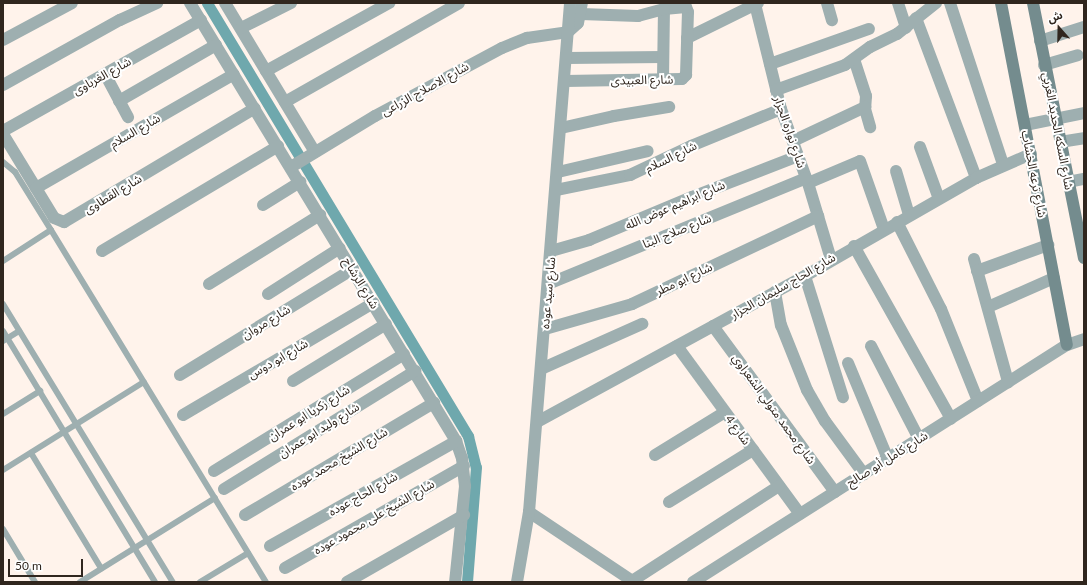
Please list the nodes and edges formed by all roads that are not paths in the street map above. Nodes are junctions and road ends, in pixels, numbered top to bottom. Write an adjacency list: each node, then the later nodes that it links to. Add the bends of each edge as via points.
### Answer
1 (72, 3): 27 (street)
2 (157, 3): 41 (street, via 120,20)
3 (190, 3): 19 (street, شارع الرشاح)
4 (225, 3): 21 (street)
5 (291, 3): 21 (street)
6 (389, 3): 36 (street)
7 (459, 3): 44 (street)
8 (570, 3): 25 (street, شارع سيد عوده)
9 (827, 3): 20 (street)
10 (898, 3): 22 (street)
11 (950, 3): 67 (street)
12 (1001, 3): 52 (street, شارع ترعه الخشاب)
13 (1033, 3): 28 (street, شارع السكه الحديد الغربي)
14 (756, 4): 26 (street); 34 (street, شارع نواره الجزار)
15 (932, 4): 18 (street)
16 (581, 8): 17 (street, شارع العبيدى, via 634,16); 25 (street, via 576,26)
17 (664, 9): 26 (street, شارع العبيدى, via 687,8); 31 (street)
18 (916, 18): 22 (street); 71 (street)
19 (201, 20): 29 (street, شارع الرشاح); 37 (street, شارع الغرباوى)
20 (832, 20)
21 (241, 28): 36 (street)
22 (906, 28): 33 (street, via 870,47)
23 (1084, 28): 28 (street)
24 (869, 29): 34 (street)
25 (568, 32): 32 (street, شارع سيد عوده); 63 (street, شارع الاصلاح الزراعى, via 533,37 502,48)
26 (686, 38): 39 (street, شارع العبيدى, via 685,76)
27 (3, 40)
28 (1040, 41): 35 (street, شارع السكه الحديد الغربي)
29 (216, 45): 38 (street, شارع الرشاح); 43 (street)
30 (1078, 55): 35 (street)
31 (663, 57): 32 (street); 39 (street)
32 (567, 58): 40 (street, شارع سيد عوده)
33 (854, 59): 42 (street); 46 (street, via 866,96)
34 (770, 64): 42 (street, شارع نواره الجزار)
35 (1044, 65): 51 (street, شارع السكه الحديد الغربي)
36 (266, 71): 44 (street)
37 (105, 74): 43 (street); 55 (street, شارع الغرباوى)
38 (234, 74): 47 (street, شارع الرشاح); 76 (street, شارع السلام)
39 (663, 79): 40 (street, شارع العبيدى)
40 (565, 81): 54 (street, شارع سيد عوده)
41 (3, 85)
42 (776, 90): 48 (street, شارع نواره الجزار)
43 (119, 101): 50 (street)
44 (285, 102): 63 (street)
45 (669, 107): 54 (street)
46 (865, 107): 53 (street); 58 (street)
47 (255, 108): 60 (street, شارع الرشاح); 76 (street, شارع القطاوى, via 68,221 60,222 54,218)
48 (781, 109): 58 (street, شارع نواره الجزار); 77 (street, شارع السلام, via 691,146 630,175)
49 (1084, 113): 51 (street)
50 (128, 117)
51 (1056, 119): 52 (street); 59 (street, شارع السكه الحديد الغربي)
52 (1025, 125): 64 (street, شارع ترعه الخشاب)
53 (870, 127)
54 (561, 128): 70 (street, شارع سيد عوده)
55 (3, 131)
56 (3, 134): 76 (street, شارع القطاوى)
57 (1084, 138): 59 (street)
58 (793, 141): 65 (street, شارع نواره الجزار)
59 (1060, 142): 75 (street, شارع السكه الحديد الغربي)
60 (278, 146): 68 (street, شارع الرشاح); 90 (street)
61 (920, 147): 78 (street)
62 (648, 150): 70 (street)
63 (315, 152): 68 (street, شارع الاصلاح الزراعى)
64 (1031, 154): 67 (street, شارع الحاج سليمان الجزار); 87 (street, شارع ترعه الخشاب)
65 (798, 156): 73 (street, شارع نواره الجزار); 91 (street, شارع ابراهيم عوض الله, via 588,240)
66 (3, 162): 86 (lane, via 15,172)
67 (1003, 164): 71 (street, شارع الحاج سليمان الجزار)
68 (291, 167): 74 (street, شارع الرشاح)
69 (896, 171): 81 (street)
70 (558, 172): 77 (street, شارع سيد عوده)
71 (976, 178): 78 (street, شارع الحاج سليمان الجزار)
72 (1084, 179): 75 (street)
73 (807, 180): 82 (street, شارع نواره الجزار); 85 (street, شارع صلاح البنا, via 860,161); 101 (street, شارع صلاح البنا)
74 (300, 182): 79 (street); 80 (street, شارع الرشاح)
75 (1068, 182): 83 (street, شارع السكه الحديد الغربي)
76 (36, 188)
77 (556, 190): 91 (street, شارع سيد عوده)
78 (939, 198): 81 (street, شارع الحاج سليمان الجزار)
79 (263, 205)
80 (320, 215): 89 (street, شارع الرشاح); 100 (street)
81 (909, 215): 84 (street, شارع الحاج سليمان الجزار)
82 (818, 216): 93 (street, شارع نواره الجزار); 110 (street, شارع ابو مطر, via 626,306)
83 (1080, 219): 92 (street, شارع السكه الحديد الغربي)
84 (897, 222): 85 (street, شارع الحاج سليمان الجزار); 128 (street, via 941,309)
85 (884, 229): 88 (street, شارع الحاج سليمان الجزار)
86 (51, 230): 95 (lane); 124 (lane)
87 (1048, 245): 97 (street); 99 (street, شارع ترعه الخشاب)
88 (854, 246): 93 (street, شارع الحاج سليمان الجزار); 133 (street)
89 (340, 248): 96 (street, شارع الرشاح); 103 (street)
90 (102, 251)
91 (551, 251): 101 (street, شارع سيد عوده)
92 (1084, 258)
93 (831, 259): 98 (street, شارع الحاج سليمان الجزار)
94 (974, 259): 97 (street)
95 (3, 260)
96 (353, 269): 104 (street, شارع الرشاح); 122 (street, شارع مروان)
97 (977, 271): 106 (street)
98 (805, 276): 102 (street, شارع الحاج سليمان الجزار); 127 (street)
99 (1054, 278): 106 (street); 115 (street, شارع ترعه الخشاب)
100 (209, 284)
101 (548, 284): 110 (street, شارع سيد عوده)
102 (774, 292): 109 (street, شارع الحاج سليمان الجزار); 146 (street, via 786,338 807,390 825,421)
103 (268, 294)
104 (373, 303): 107 (street, شارع الرشاح); 132 (street, شارع ابو دوس)
105 (3, 304): 112 (lane)
106 (988, 307): 125 (street)
107 (386, 324): 118 (street, شارع الرشاح); 123 (street)
108 (642, 324): 120 (street)
109 (713, 326): 116 (street, شارع الحاج سليمان الجزار); 149 (street, شارع محمد متولي الشعراوي)
110 (544, 328): 120 (street, شارع سيد عوده)
111 (3, 331): 113 (lane)
112 (19, 331): 113 (lane); 135 (lane)
113 (5, 339): 126 (lane)
114 (1084, 340): 115 (street, شارع كامل أبو صالح)
115 (1067, 345): 125 (street, شارع كامل أبو صالح)
116 (676, 346): 130 (street, شارع 4); 134 (street, شارع الحاج سليمان الجزار)
117 (871, 346): 137 (street)
118 (404, 354): 121 (street, شارع الرشاح); 145 (street, شارع زكريا ابو عمران)
119 (848, 363): 142 (street)
120 (541, 369): 134 (street, شارع سيد عوده)
121 (414, 371): 129 (street, شارع الرشاح); 148 (street, شارع وليد ابو عمران)
122 (180, 375)
123 (293, 381)
124 (144, 382): 135 (lane); 150 (lane)
125 (1008, 382): 128 (street, شارع كامل أبو صالح)
126 (40, 391): 131 (lane); 136 (lane)
127 (843, 397)
128 (978, 401): 133 (street, شارع كامل أبو صالح)
129 (434, 403): 138 (street, شارع الرشاح); 154 (street, شارع الشيخ محمد عوده)
130 (725, 412): 139 (street, شارع 4); 141 (street)
131 (3, 414)
132 (183, 415)
133 (951, 419): 137 (street, شارع كامل أبو صالح)
134 (537, 422): 152 (street, شارع سيد عوده)
135 (77, 424): 136 (lane); 157 (lane)
136 (64, 432): 140 (lane); 159 (lane)
137 (918, 439): 142 (street, شارع كامل أبو صالح)
138 (456, 442): 143 (street, شارع الرشاح); 158 (street, شارع الحاج عوده)
139 (753, 450): 147 (street, شارع 4); 151 (street)
140 (31, 453): 144 (lane); 161 (lane)
141 (655, 456)
142 (888, 459): 146 (street, شارع كامل أبو صالح)
143 (464, 466): 155 (street, شارع الرشاح); 162 (street, شارع الشيخ على محمود عوده)
144 (3, 470)
145 (214, 471)
146 (864, 474): 149 (street, شارع كامل أبو صالح)
147 (779, 486): 153 (street, شارع 4); 163 (street)
148 (224, 489)
149 (835, 492): 153 (street, شارع كامل أبو صالح)
150 (215, 498): 157 (lane); 160 (lane)
151 (669, 502)
152 (529, 512): 163 (street); 172 (street, شارع سيد عوده)
153 (800, 514): 173 (street, شارع كامل أبو صالح)
154 (245, 515)
155 (464, 515): 170 (street); 171 (street, شارع الرشاح)
156 (3, 529): 164 (lane)
157 (148, 540): 159 (lane); 167 (lane)
158 (270, 546)
159 (134, 548): 161 (lane); 166 (lane)
160 (248, 552): 168 (lane); 169 (lane)
161 (101, 568): 165 (lane)
162 (285, 568)
163 (633, 581)
164 (36, 582)
165 (80, 582)
166 (155, 582)
167 (174, 582)
168 (200, 582)
169 (266, 582)
170 (347, 582)
171 (455, 582)
172 (517, 582)
173 (693, 582)

